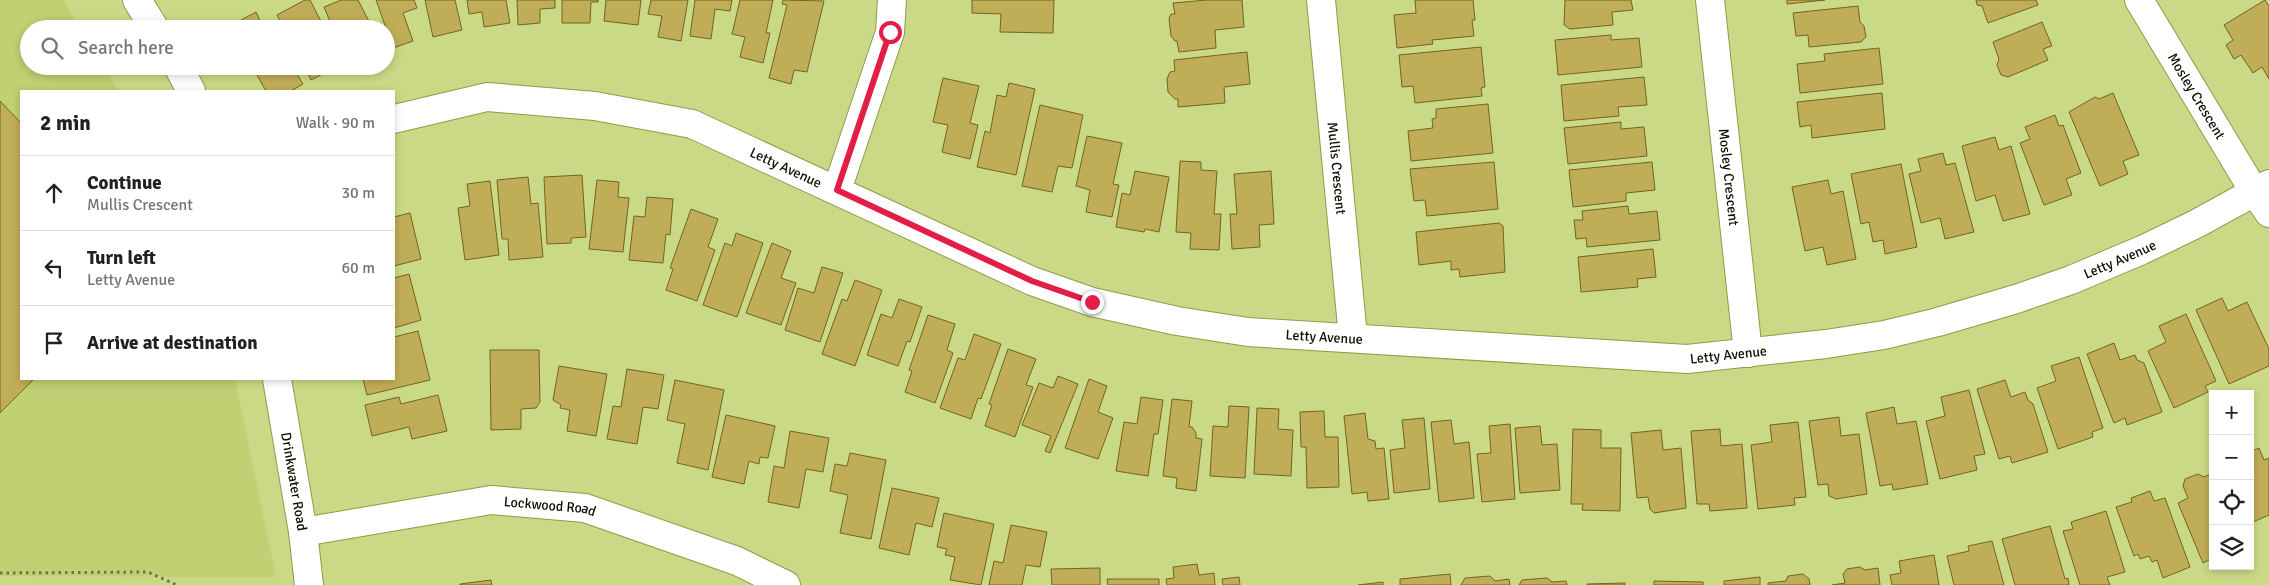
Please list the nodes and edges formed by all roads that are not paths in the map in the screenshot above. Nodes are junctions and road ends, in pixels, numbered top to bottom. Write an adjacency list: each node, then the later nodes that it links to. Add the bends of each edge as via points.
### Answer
1 (137, 0): 6 (street)
2 (892, 0): 10 (street, via 890,32)
3 (1322, 0): 12 (street, Mullis Crescent)
4 (1710, 0): 13 (street, Mosley Crescent)
5 (2139, 0): 11 (street, Mosley Crescent)
6 (149, 20)
7 (183, 75): 8 (street)
8 (190, 90)
9 (395, 119): 10 (street, Letty Avenue, via 487,97 595,106 692,124)
10 (837, 190): 12 (street, Letty Avenue, via 1032,281 1092,302 1177,321 1248,332)
11 (2264, 196): 13 (street, Letty Avenue, via 2071,280 2016,299 1884,334)
12 (1352, 337): 13 (street, Letty Avenue, via 1687,359)
13 (1748, 353)
14 (277, 380): 15 (street, Drinkwater Road)
15 (303, 532): 16 (street, Drinkwater Road); 17 (street, Lockwood Road, via 491,500 586,508 737,561)
16 (309, 585)
17 (786, 585)

